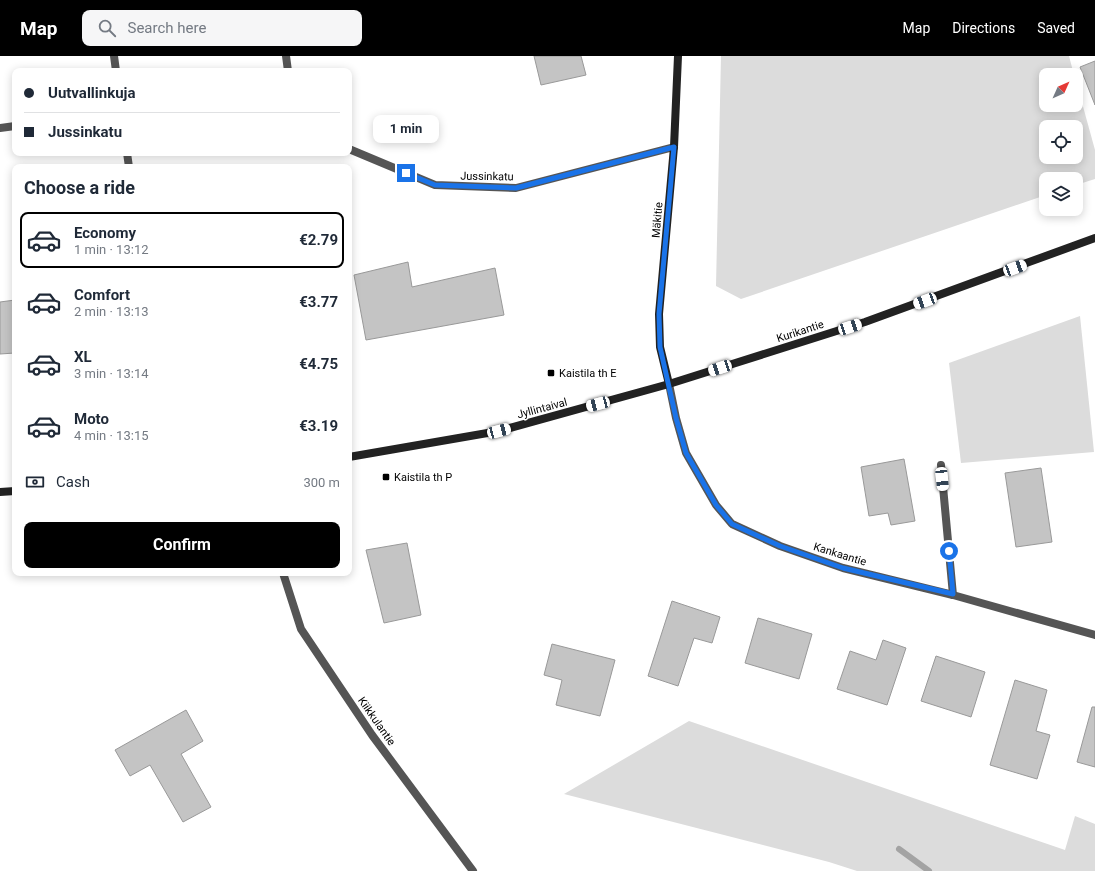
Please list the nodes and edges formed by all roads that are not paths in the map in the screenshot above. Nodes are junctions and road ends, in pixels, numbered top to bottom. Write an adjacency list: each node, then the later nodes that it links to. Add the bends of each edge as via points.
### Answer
1 (114, 56): 4 (street)
2 (286, 56): 5 (street)
3 (678, 56): 8 (street, Mäkitie)
4 (116, 68)
5 (288, 68)
6 (12, 126): 7 (street)
7 (0, 128)
8 (674, 147): 9 (street, Jussinkatu, via 516,188 435,185); 11 (street, Mäkitie, via 659,314 660,347)
9 (352, 150)
10 (1095, 238): 11 (street, Kurikantie, via 865,322)
11 (669, 384): 12 (street, Jyllintaival, via 499,431); 17 (street, Kankaantie, via 686,453 716,505 732,524 780,546 843,568)
12 (352, 456)
13 (941, 465): 17 (street)
14 (12, 491): 15 (street)
15 (0, 492)
16 (284, 576): 19 (street, Kiikkulantie, via 301,629 372,735)
17 (953, 594): 18 (street, Kankaantie)
18 (1095, 636)
19 (473, 871)

